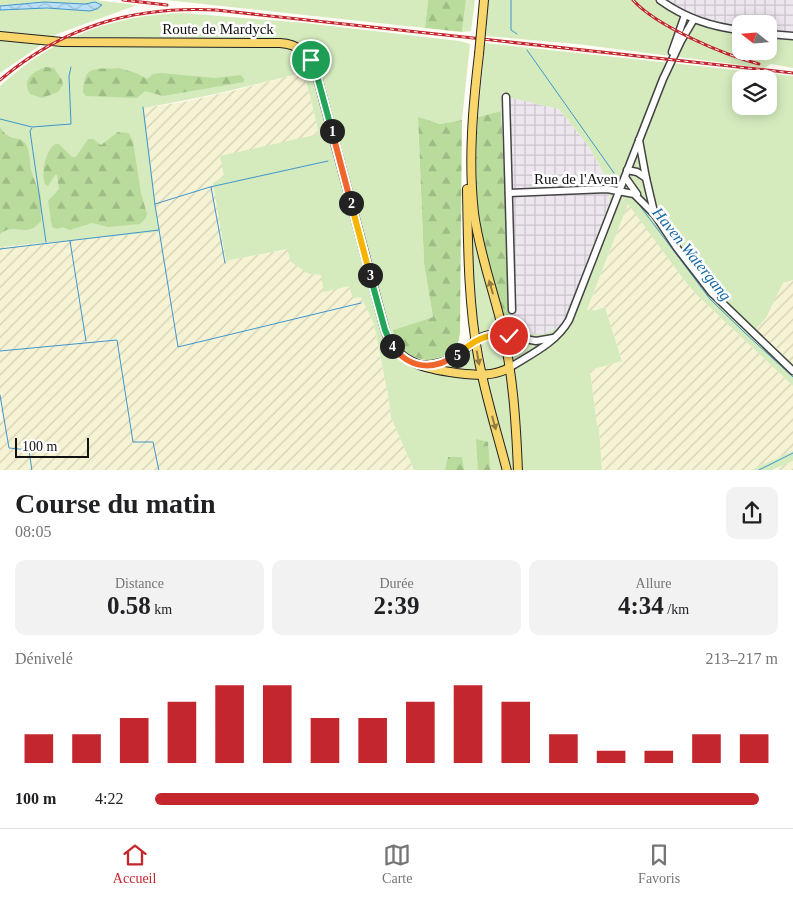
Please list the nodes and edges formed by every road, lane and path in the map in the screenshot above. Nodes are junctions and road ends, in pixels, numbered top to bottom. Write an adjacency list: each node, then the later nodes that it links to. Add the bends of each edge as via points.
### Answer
1 (480, 0): 6 (main road)
2 (484, 0): 6 (main road)
3 (660, 0): 4 (street)
4 (685, 15): 5 (street); 12 (street)
5 (694, 20): 7 (street); 12 (street)
6 (480, 22): 11 (main road, bridge)
7 (732, 29)
8 (778, 35): 10 (street)
9 (0, 36): 27 (main road, Route de Mardyck, via 56,42 280,43 303,51 316,72 386,334 399,354)
10 (793, 36)
11 (477, 53): 22 (main road, via 467,164 468,267); 23 (main road, one-way to 11, via 482,254 473,202 472,131)
12 (663, 79): 14 (street)
13 (506, 97): 17 (street)
14 (639, 140): 15 (street); 16 (street)
15 (626, 174): 16 (street, Rue de l'Aven, via 639,172); 18 (street); 19 (street, Rue de l'Aven)
16 (646, 178): 20 (street, Rue de l'Aven)
17 (509, 192): 18 (street, Rue de l'Aven); 21 (street)
18 (619, 192): 19 (street, Rue de l'Aven, via 632,193); 24 (street, via 569,320)
19 (640, 199): 20 (street, Rue de l'Aven)
20 (655, 215): 29 (street, Rue de l'Aven, via 711,292)
21 (512, 310)
22 (473, 318): 25 (main road); 26 (main road)
23 (503, 335): 24 (street, via 536,341); 25 (main road); 28 (main road)
24 (554, 338): 28 (street)
25 (476, 340): 26 (main road); 30 (main road, one-way to 30)
26 (463, 349): 27 (main road, via 443,362)
27 (416, 364): 30 (main road, Route de Mardyck, via 433,370)
28 (510, 368): 30 (main road, Route de Mardyck); 32 (main road)
29 (793, 371)
30 (482, 376): 31 (main road, one-way to 31)
31 (507, 470)
32 (518, 470)

